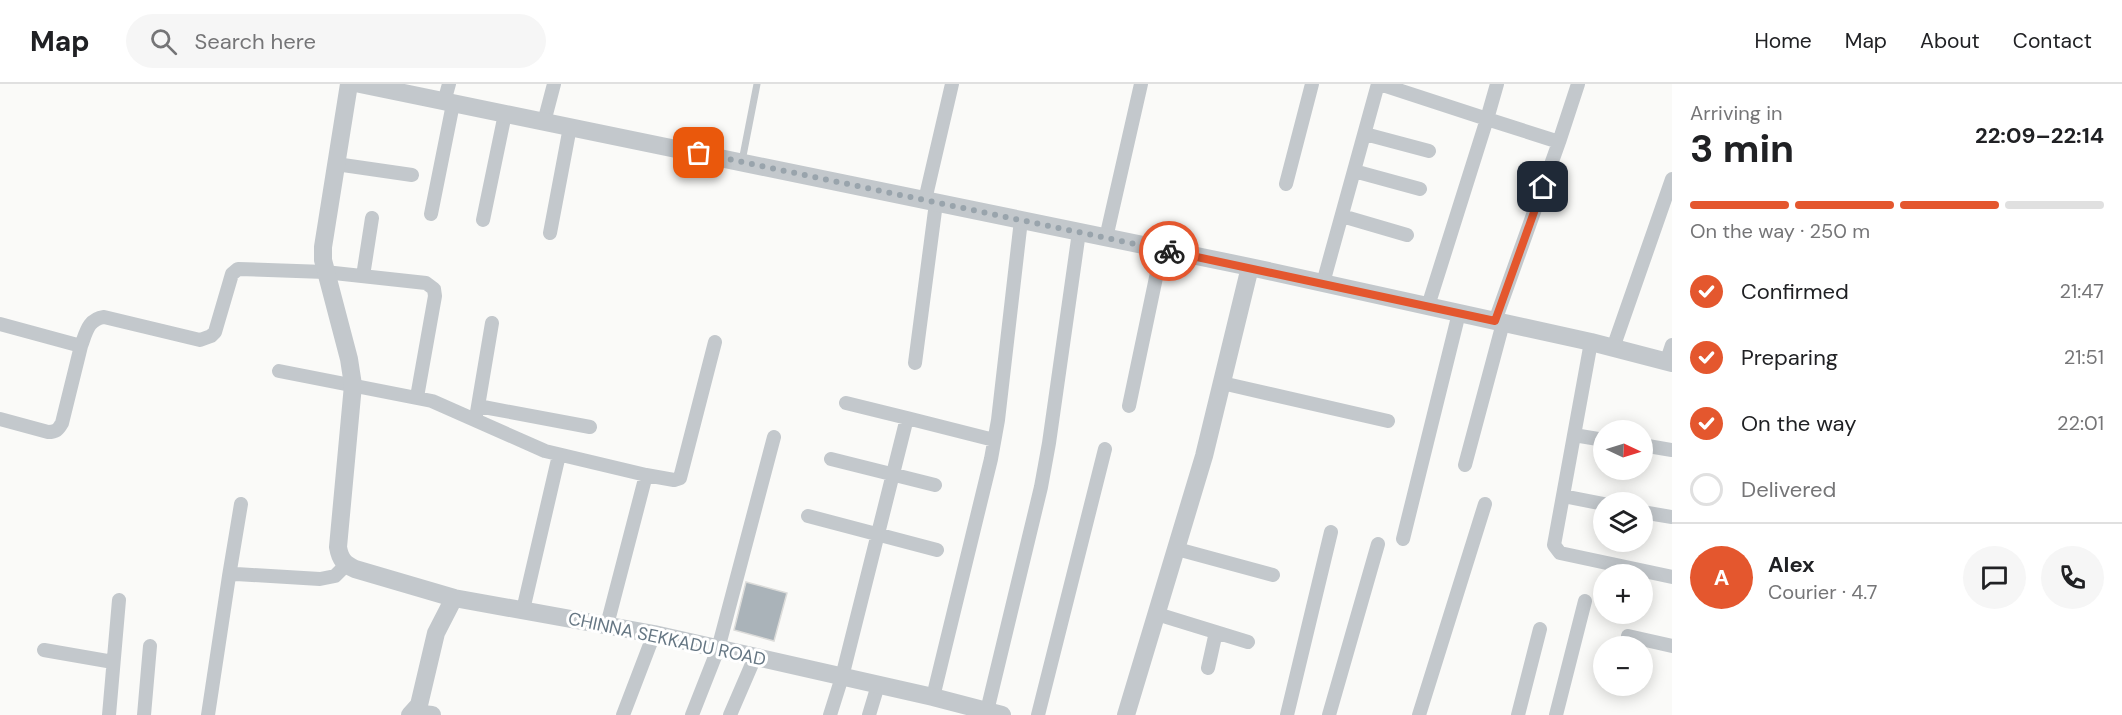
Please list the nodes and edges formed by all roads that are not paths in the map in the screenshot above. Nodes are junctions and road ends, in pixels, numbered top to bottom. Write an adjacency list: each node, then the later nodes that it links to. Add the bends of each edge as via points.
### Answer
1 (349, 84): 20 (street)
2 (360, 84): 11 (street)
3 (554, 84): 14 (street)
4 (758, 84): 19 (lane)
5 (952, 84): 26 (street)
6 (1141, 84): 35 (street)
7 (1312, 84): 24 (street)
8 (1379, 84): 13 (street); 16 (street)
9 (1497, 84): 13 (street)
10 (1578, 84): 17 (street)
11 (449, 96): 12 (street); 27 (street)
12 (505, 114): 14 (street); 30 (street)
13 (1487, 119): 17 (street); 41 (street)
14 (544, 122): 15 (street)
15 (570, 127): 19 (street); 33 (street)
16 (1365, 134): 18 (street); 21 (street)
17 (1559, 142): 43 (street)
18 (1429, 151)
19 (741, 162): 26 (street)
20 (336, 164): 22 (street); 38 (street, via 323,247)
21 (1354, 171): 25 (street); 28 (street)
22 (412, 175)
23 (1672, 179): 49 (street)
24 (1287, 184)
25 (1420, 189)
26 (931, 202): 31 (street); 51 (street)
27 (431, 214)
28 (1342, 216): 34 (street); 40 (street)
29 (372, 218): 39 (street)
30 (483, 220)
31 (1021, 220): 32 (street); 66 (street)
32 (1079, 232): 35 (street); 115 (street, via 1049,444)
33 (550, 233)
34 (1407, 235)
35 (1106, 238): 36 (street)
36 (1162, 249): 37 (street); 57 (street)
37 (1250, 267): 40 (street); 53 (street)
38 (325, 272): 39 (street); 48 (street, via 234,270 215,332 206,339 104,317 92,321); 54 (street)
39 (363, 276): 55 (street, via 426,283 434,289)
40 (1323, 283): 41 (street)
41 (1428, 306): 42 (street)
42 (1459, 314): 43 (street); 85 (street)
43 (1499, 322): 47 (street); 72 (street)
44 (492, 323): 58 (street)
45 (0, 324): 48 (street)
46 (715, 342): 74 (street, via 680,478)
47 (1591, 342): 49 (street); 63 (street)
48 (81, 346): 60 (street, via 58,429 48,432)
49 (1613, 348): 50 (street)
50 (1670, 357)
51 (915, 363)
52 (279, 371): 54 (street)
53 (1222, 383): 61 (street); 87 (street)
54 (353, 385): 55 (street); 89 (street, via 338,547 339,557)
55 (417, 397): 58 (street)
56 (846, 403): 59 (street)
57 (1129, 406)
58 (477, 413): 62 (street); 70 (street, via 530,445)
59 (907, 418): 66 (street); 73 (street)
60 (0, 419)
61 (1388, 421)
62 (590, 427)
63 (1574, 435): 65 (street); 76 (street)
64 (774, 437): 106 (street)
65 (1593, 438)
66 (994, 440): 113 (street)
67 (1653, 447): 69 (street)
68 (1105, 449): 125 (street)
69 (1672, 450)
70 (559, 455): 74 (street); 96 (street)
71 (831, 459): 73 (street)
72 (1465, 465)
73 (893, 474): 75 (street); 84 (street)
74 (646, 475): 98 (street)
75 (935, 485)
76 (1563, 496): 77 (street); 92 (street, via 1554,545 1560,553)
77 (1593, 502)
78 (241, 504): 91 (street)
79 (1485, 504): 129 (street)
80 (1653, 514): 82 (street)
81 (808, 516): 84 (street)
82 (1672, 517)
83 (1331, 532): 127 (street)
84 (878, 536): 88 (street); 111 (street)
85 (1403, 539)
86 (1378, 544): 128 (street)
87 (1177, 549): 90 (street); 97 (street)
88 (937, 550)
89 (346, 565): 91 (street, via 327,579 236,573); 93 (street, CHINNA SEKKADU ROAD)
90 (1272, 575)
91 (229, 576): 119 (street)
92 (1672, 577)
93 (454, 598): 96 (street, CHINNA SEKKADU ROAD); 116 (street, via 436,633)
94 (119, 600): 109 (street)
95 (1585, 601): 131 (street)
96 (523, 610): 98 (street, CHINNA SEKKADU ROAD)
97 (1157, 614): 100 (street); 126 (street)
98 (607, 625): 101 (street, CHINNA SEKKADU ROAD)
99 (1540, 628): 130 (street)
100 (1216, 632): 102 (street); 110 (street)
101 (654, 634): 106 (street, CHINNA SEKKADU ROAD); 120 (street)
102 (1248, 642)
103 (1653, 642): 105 (street)
104 (150, 646): 118 (street)
105 (1672, 646)
106 (718, 649): 108 (street, CHINNA SEKKADU ROAD); 121 (street)
107 (44, 650): 109 (street)
108 (754, 657): 111 (street, CHINNA SEKKADU ROAD); 122 (street)
109 (113, 662): 117 (street)
110 (1208, 668)
111 (842, 677): 112 (street, CHINNA SEKKADU ROAD); 123 (street)
112 (878, 685): 113 (street, CHINNA SEKKADU ROAD); 124 (street)
113 (933, 697): 114 (street, CHINNA SEKKADU ROAD)
114 (957, 709): 115 (street, CHINNA SEKKADU ROAD)
115 (995, 713)
116 (418, 714)
117 (109, 715)
118 (144, 715)
119 (208, 715)
120 (622, 715)
121 (692, 715)
122 (730, 715)
123 (830, 715)
124 (869, 715)
125 (1038, 715)
126 (1126, 715)
127 (1287, 715)
128 (1329, 715)
129 (1419, 715)
130 (1518, 715)
131 (1556, 715)

